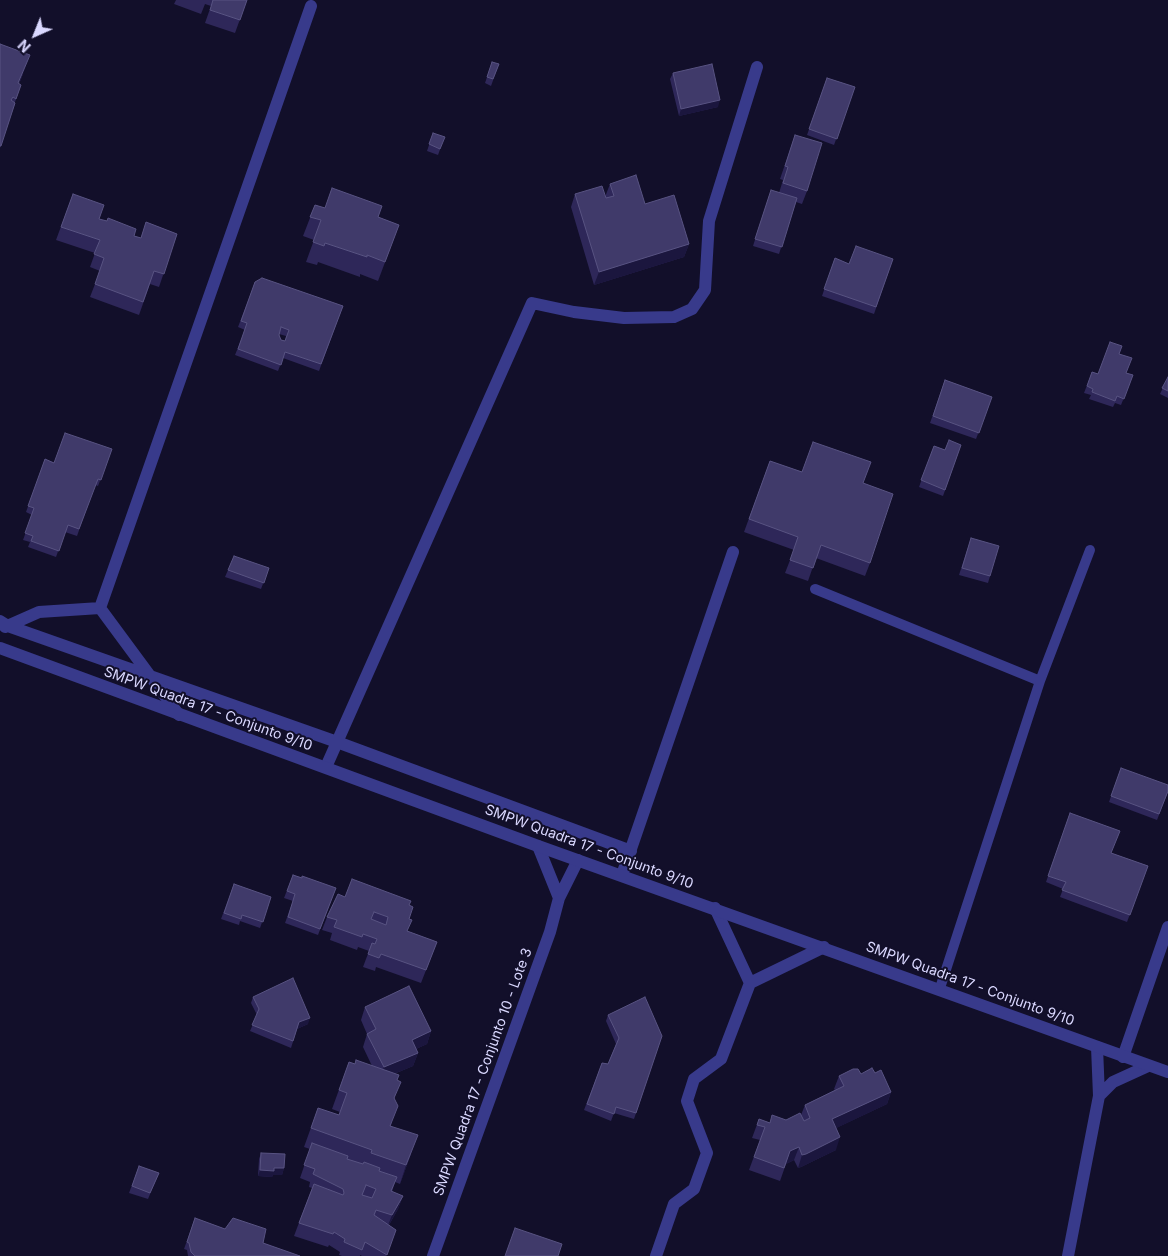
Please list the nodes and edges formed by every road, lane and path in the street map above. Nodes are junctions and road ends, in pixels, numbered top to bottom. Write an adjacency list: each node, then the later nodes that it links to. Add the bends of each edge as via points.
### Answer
1 (311, 6): 6 (street)
2 (758, 67): 12 (street, via 710,221 705,290 692,309 674,318 624,318 532,304)
3 (1090, 550): 10 (lane)
4 (733, 552): 15 (street)
5 (815, 589): 10 (lane)
6 (100, 608): 7 (street, via 39,612); 9 (street)
7 (2, 625): 9 (street)
8 (0, 648): 11 (street, SMPW Quadra 17 - Conjunto 9/10)
9 (150, 676): 11 (street); 12 (street)
10 (1040, 681): 23 (lane)
11 (179, 716): 13 (street, SMPW Quadra 17 - Conjunto 9/10)
12 (337, 742): 13 (street); 15 (street)
13 (326, 768): 14 (street, SMPW Quadra 17 - Conjunto 9/10)
14 (538, 846): 16 (street, SMPW Quadra 17 - Conjunto 9/10); 18 (street)
15 (631, 851): 17 (street)
16 (578, 860): 17 (street, SMPW Quadra 17 - Conjunto 9/10); 18 (street, SMPW Quadra 17 - Conjunto 10 - Lote 3)
17 (622, 875): 19 (street, SMPW Quadra 17 - Conjunto 9/10)
18 (558, 898): 29 (street, SMPW Quadra 17 - Conjunto 10 - Lote 3, via 550,932)
19 (715, 908): 21 (street, SMPW Quadra 17 - Conjunto 9/10); 22 (street)
20 (1168, 927): 25 (street)
21 (824, 947): 22 (street); 23 (street, SMPW Quadra 17 - Conjunto 9/10)
22 (750, 983): 30 (street, via 721,1059 694,1079 687,1101 707,1153 694,1189 674,1204)
23 (940, 988): 24 (street, SMPW Quadra 17 - Conjunto 9/10)
24 (1097, 1047): 25 (street, SMPW Quadra 17 - Conjunto 9/10); 28 (street)
25 (1123, 1056): 26 (street, SMPW Quadra 17 - Conjunto 9/10)
26 (1148, 1066): 27 (street, SMPW Quadra 17 - Conjunto 9/10); 28 (street, via 1113,1082)
27 (1168, 1072)
28 (1099, 1096): 31 (street)
29 (433, 1256)
30 (656, 1256)
31 (1068, 1256)

